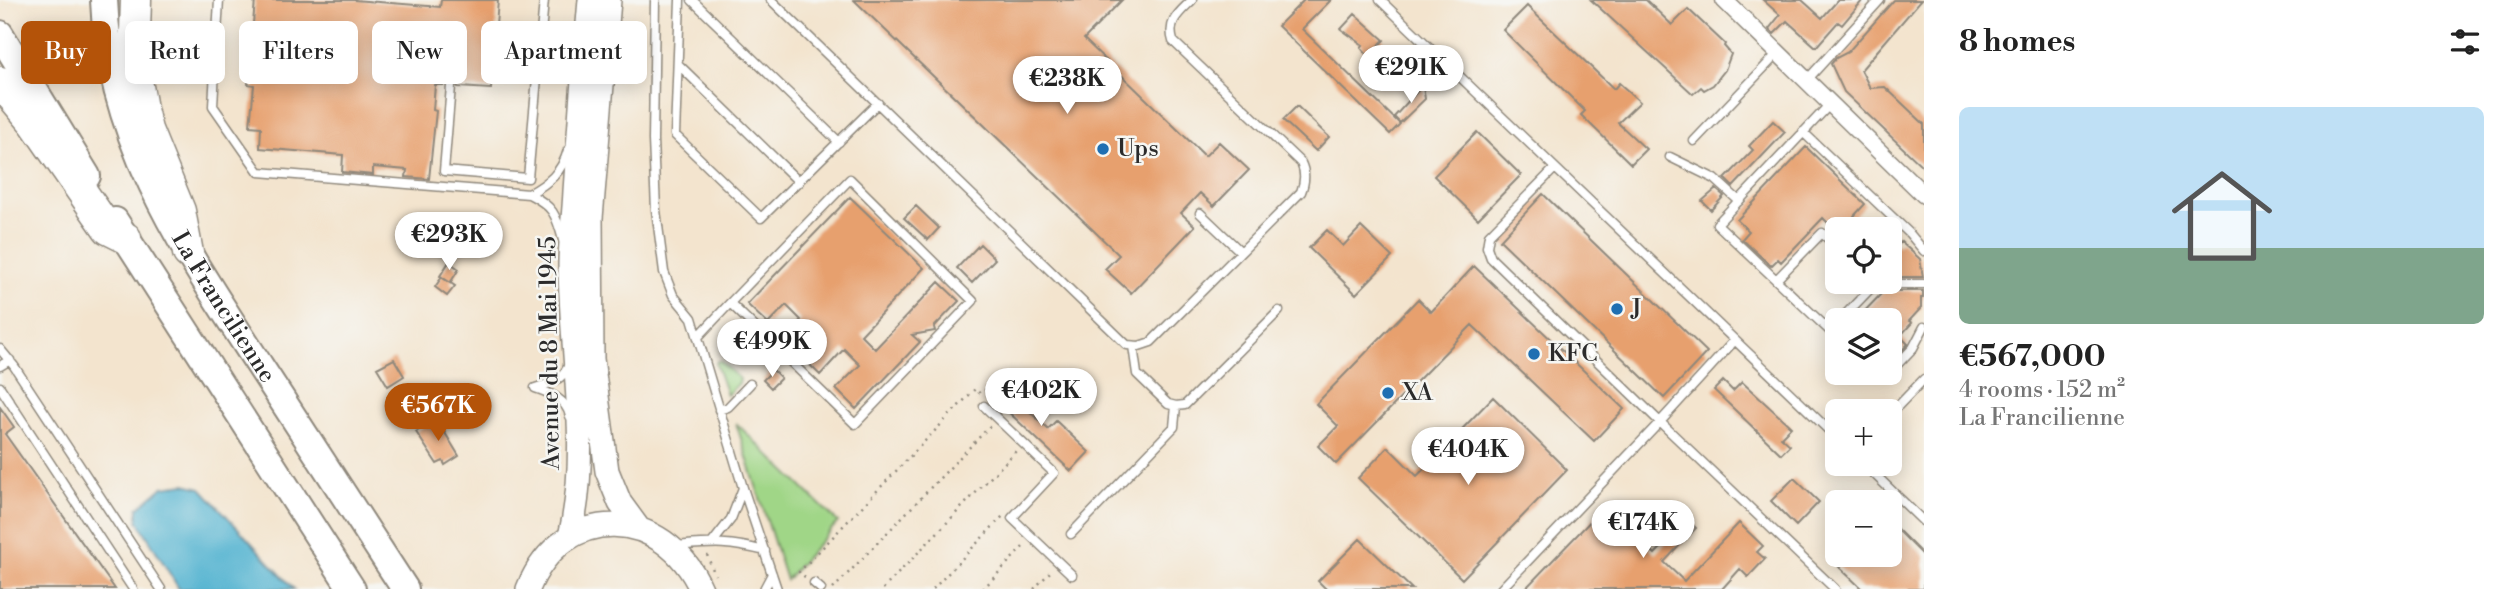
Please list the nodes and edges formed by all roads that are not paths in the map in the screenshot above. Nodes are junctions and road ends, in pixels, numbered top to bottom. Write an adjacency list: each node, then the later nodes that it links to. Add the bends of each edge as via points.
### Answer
1 (104, 0): 38 (highway, La Francilienne, via 111,61 130,135)
2 (136, 0): 38 (highway, via 134,64 142,109 180,211)
3 (219, 0): 30 (lane, via 214,106 259,172)
4 (544, 0): 20 (lane, via 528,178 444,171)
5 (590, 0): 21 (main road, Avenue du 8 Mai 1945)
6 (609, 0): 70 (main road, Avenue du 8 Mai 1945, via 591,218 592,359 607,471 620,503)
7 (654, 0): 49 (lane, via 653,140 664,272)
8 (680, 0): 17 (lane)
9 (692, 0): 26 (lane)
10 (771, 0): 22 (lane)
11 (1192, 0): 37 (lane, via 1174,18 1173,41 1304,170 1301,192)
12 (1380, 0): 28 (lane)
13 (1724, 0): 16 (street)
14 (1880, 0): 18 (lane)
15 (0, 34): 35 (highway, La Francilienne)
16 (1779, 52): 18 (street); 25 (lane)
17 (678, 64): 29 (lane); 29 (lane, via 676,135 761,218)
18 (1807, 80): 23 (street)
19 (0, 82): 35 (highway, via 108,229)
20 (451, 86)
21 (581, 103): 30 (lane, via 566,159 552,181); 39 (main road, Avenue du 8 Mai 1945)
22 (878, 103): 26 (lane); 51 (lane)
23 (1831, 103): 24 (lane); 31 (street)
24 (1803, 132): 32 (lane); 36 (lane)
25 (1694, 141)
26 (839, 142): 29 (lane)
27 (1670, 157): 32 (lane, via 1715,179)
28 (1555, 168): 50 (lane); 64 (lane, via 1489,235 1491,258)
29 (799, 181)
30 (529, 194): 39 (lane, via 546,202 558,219)
31 (1924, 195)
32 (1739, 201): 40 (lane, via 1717,224)
33 (1200, 213): 37 (lane)
34 (1825, 236): 40 (lane, via 1822,233)
35 (126, 238): 81 (highway, La Francilienne)
36 (1924, 251)
37 (1241, 252): 51 (lane, via 1151,342)
38 (188, 253): 82 (highway, La Francilienne)
39 (570, 262): 52 (main road, Avenue du 8 Mai 1945)
40 (1776, 280): 47 (lane)
41 (1902, 284): 42 (lane)
42 (1924, 284)
43 (1864, 294): 45 (lane)
44 (730, 303): 44 (lane, via 855,424 973,302 850,178); 49 (lane)
45 (1852, 308)
46 (1279, 311): 62 (lane, via 1185,405)
47 (1825, 326)
48 (1924, 327): 54 (lane)
49 (698, 337): 63 (lane)
50 (1735, 340): 64 (lane); 65 (lane)
51 (1133, 346): 62 (lane, via 1138,374 1168,404)
52 (573, 348): 66 (main road, Avenue du 8 Mai 1945); 66 (lane, via 567,370 554,383 535,388 555,395 569,411)
53 (0, 349): 55 (lane)
54 (1902, 359)
55 (10, 360): 56 (lane); 80 (lane)
56 (0, 366)
57 (1924, 379): 60 (lane)
58 (750, 384): 63 (lane)
59 (0, 387): 79 (lane)
60 (1902, 402)
61 (984, 406): 77 (lane, via 1054,473 1012,518)
62 (1177, 406): 71 (lane, via 1174,427)
63 (719, 410): 68 (lane)
64 (1660, 422): 86 (lane); 87 (lane)
65 (1825, 427)
66 (580, 461): 72 (main road, Avenue du 8 Mai 1945)
67 (1876, 476): 69 (lane)
68 (743, 488): 73 (lane, via 731,519); 75 (lane)
69 (1924, 522)
70 (639, 529): 72 (main road, Avenue du 8 Mai 1945, via 616,525); 74 (main road, Avenue du 8 Mai 1945)
71 (1071, 534)
72 (570, 537): 83 (main road, Avenue du 8 Mai 1945, via 550,551)
73 (713, 542): 74 (lane); 75 (lane)
74 (672, 547): 78 (main road, Avenue du 8 Mai 1945)
75 (765, 551): 76 (lane)
76 (772, 574): 84 (lane); 85 (lane)
77 (1072, 575)
78 (709, 584)
79 (133, 589)
80 (161, 589)
81 (352, 589)
82 (405, 589)
83 (528, 589)
84 (764, 589)
85 (777, 589)
86 (1501, 589)
87 (1835, 589)

